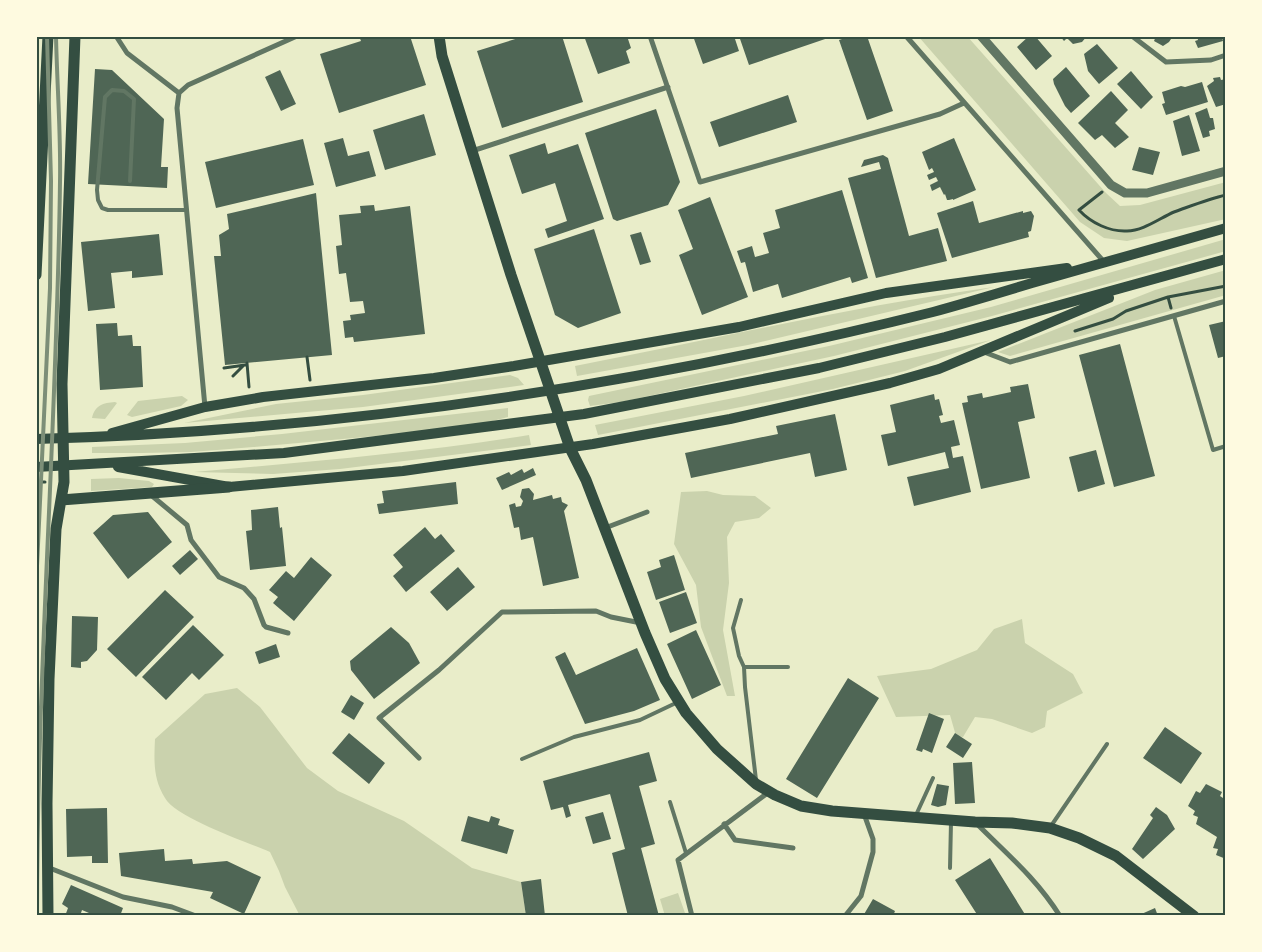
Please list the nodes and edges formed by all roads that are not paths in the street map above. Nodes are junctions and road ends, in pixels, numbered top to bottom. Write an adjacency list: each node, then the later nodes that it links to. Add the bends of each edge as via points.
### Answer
1 (48, 36): 21 (main road)
2 (75, 36): 28 (main road, via 62,384)
3 (116, 36): 12 (street, via 127,53)
4 (297, 36): 12 (street, via 188,85)
5 (439, 36): 14 (main road, via 442,56)
6 (650, 36): 11 (street)
7 (906, 36): 13 (street)
8 (981, 36): 15 (street, via 1111,185 1125,193 1147,193)
9 (1132, 36): 10 (street, via 1166,62 1211,60)
10 (1226, 55)
11 (668, 87): 13 (street, via 700,182 940,114); 14 (street)
12 (179, 93): 17 (street, via 177,108)
13 (964, 103): 20 (street)
14 (472, 151): 26 (main road)
15 (1226, 171)
16 (130, 181): 17 (lane, via 134,99 124,91 112,90 105,97 98,190 102,208)
17 (186, 210): 27 (street)
18 (1226, 228): 20 (main road)
19 (1226, 259): 22 (main road)
20 (1105, 262): 26 (main road, via 886,293 739,327); 29 (main road, via 935,311 813,340 576,386 369,416)
21 (36, 275)
22 (1150, 282): 25 (main road); 33 (main road, via 818,368 584,414 284,453)
23 (1226, 301): 24 (street)
24 (1174, 316): 25 (street, via 1010,362); 31 (lane, via 1213,450)
25 (982, 351): 32 (main road, via 938,369 890,383 730,419)
26 (540, 362): 27 (main road); 32 (main road)
27 (205, 407): 29 (main road)
28 (64, 438): 29 (main road); 30 (main road); 34 (main road)
29 (97, 438)
30 (36, 440)
31 (1226, 446)
32 (570, 448): 36 (main road, via 403,471); 40 (main road)
33 (102, 464): 34 (main road); 36 (main road)
34 (64, 466): 35 (main road); 38 (main road)
35 (41, 467)
36 (229, 487): 37 (main road)
37 (151, 494): 38 (main road); 43 (street, via 187,526 190,540 220,577 244,588 254,599 266,628)
38 (61, 500): 62 (main road, via 56,529 49,678)
39 (647, 512): 40 (street)
40 (605, 528): 42 (main road)
41 (741, 600): 45 (lane, via 733,628)
42 (641, 623): 46 (main road); 48 (street, via 596,611 502,612 380,718)
43 (288, 633)
44 (788, 666): 45 (lane)
45 (744, 667): 51 (lane)
46 (678, 702): 49 (lane, via 640,720 574,737); 51 (main road, via 717,749)
47 (1107, 744): 59 (lane)
48 (419, 758)
49 (522, 759)
50 (933, 778): 55 (lane)
51 (756, 784): 52 (main road)
52 (769, 792): 54 (main road, via 801,806); 58 (street)
53 (670, 802): 61 (lane)
54 (863, 814): 55 (main road); 67 (street, via 873,839 873,852 861,896)
55 (915, 817): 56 (main road)
56 (951, 820): 57 (main road); 63 (lane)
57 (975, 822): 59 (main road); 68 (street, via 1025,869)
58 (724, 824): 60 (street, via 735,840); 61 (street)
59 (1050, 828): 69 (main road, via 1116,856)
60 (793, 848)
61 (686, 853): 66 (street, via 678,860)
62 (47, 867): 64 (main road); 65 (street, via 123,896)
63 (950, 868)
64 (48, 916)
65 (196, 916)
66 (692, 916)
67 (845, 916)
68 (1060, 916)
69 (1194, 916)

